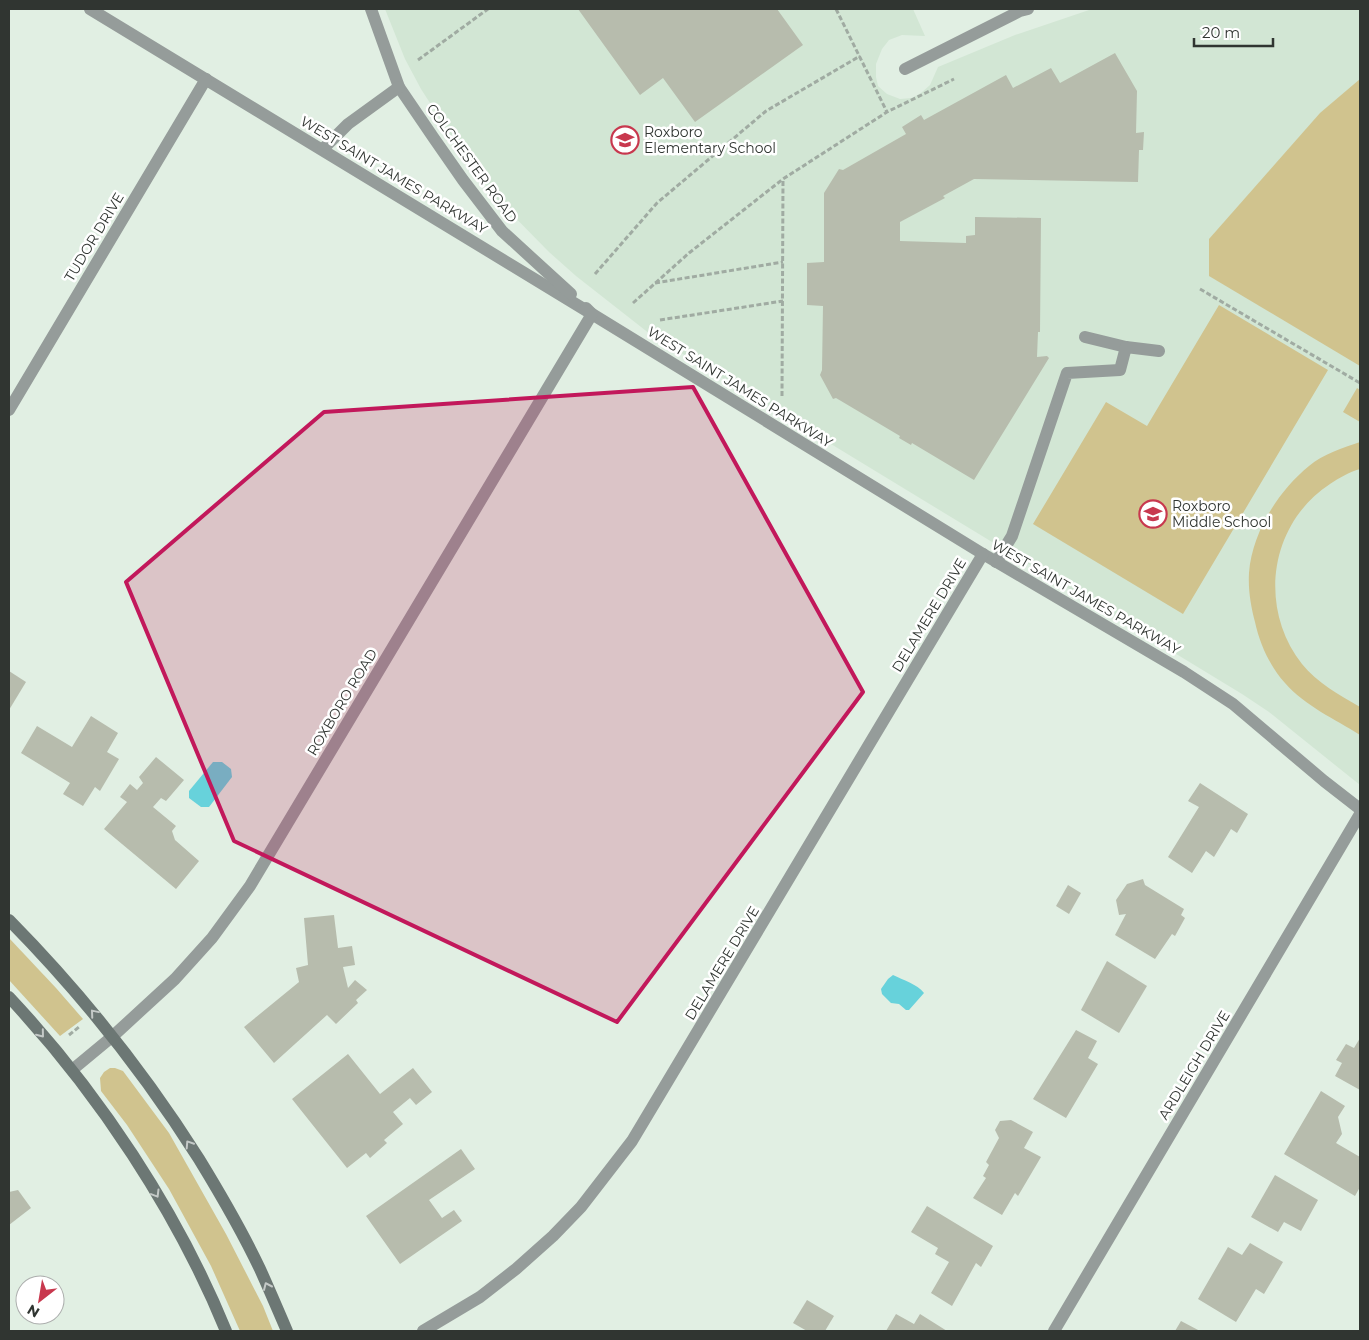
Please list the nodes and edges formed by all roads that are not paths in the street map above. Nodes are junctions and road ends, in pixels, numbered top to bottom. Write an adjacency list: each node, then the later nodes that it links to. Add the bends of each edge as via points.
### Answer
1 (90, 9): 5 (street, WEST SAINT JAMES PARKWAY)
2 (371, 9): 6 (street, COLCHESTER ROAD)
3 (1028, 9): 4 (street)
4 (905, 69)
5 (206, 79): 7 (street, WEST SAINT JAMES PARKWAY); 12 (street, TUDOR DRIVE)
6 (399, 87): 7 (street, via 348,124); 8 (street, COLCHESTER ROAD, via 502,231)
7 (323, 149): 8 (street, WEST SAINT JAMES PARKWAY)
8 (592, 314): 13 (street, WEST SAINT JAMES PARKWAY); 19 (street, ROXBORO ROAD, via 250,886 212,938 175,979)
9 (1085, 337): 10 (street)
10 (1126, 347): 11 (street); 14 (street, via 1120,370 1067,373 1012,536)
11 (1159, 351)
12 (9, 410)
13 (983, 554): 14 (street, WEST SAINT JAMES PARKWAY); 23 (street, DELAMERE DRIVE, via 632,1141 581,1207 553,1236 480,1297)
14 (996, 562): 15 (street, WEST SAINT JAMES PARKWAY, via 1233,704)
15 (1360, 809)
16 (1360, 814): 24 (street, ARDLEIGH DRIVE)
17 (9, 920): 19 (main road, one-way to 17, via 73,987)
18 (9, 997): 20 (main road, one-way to 20)
19 (112, 1036): 20 (street, ROXBORO ROAD); 22 (main road, one-way to 19, via 259,1268 213,1182 142,1074)
20 (72, 1070): 21 (main road, one-way to 21, via 157,1195 206,1284)
21 (226, 1331)
22 (287, 1331)
23 (423, 1331)
24 (1054, 1331)

